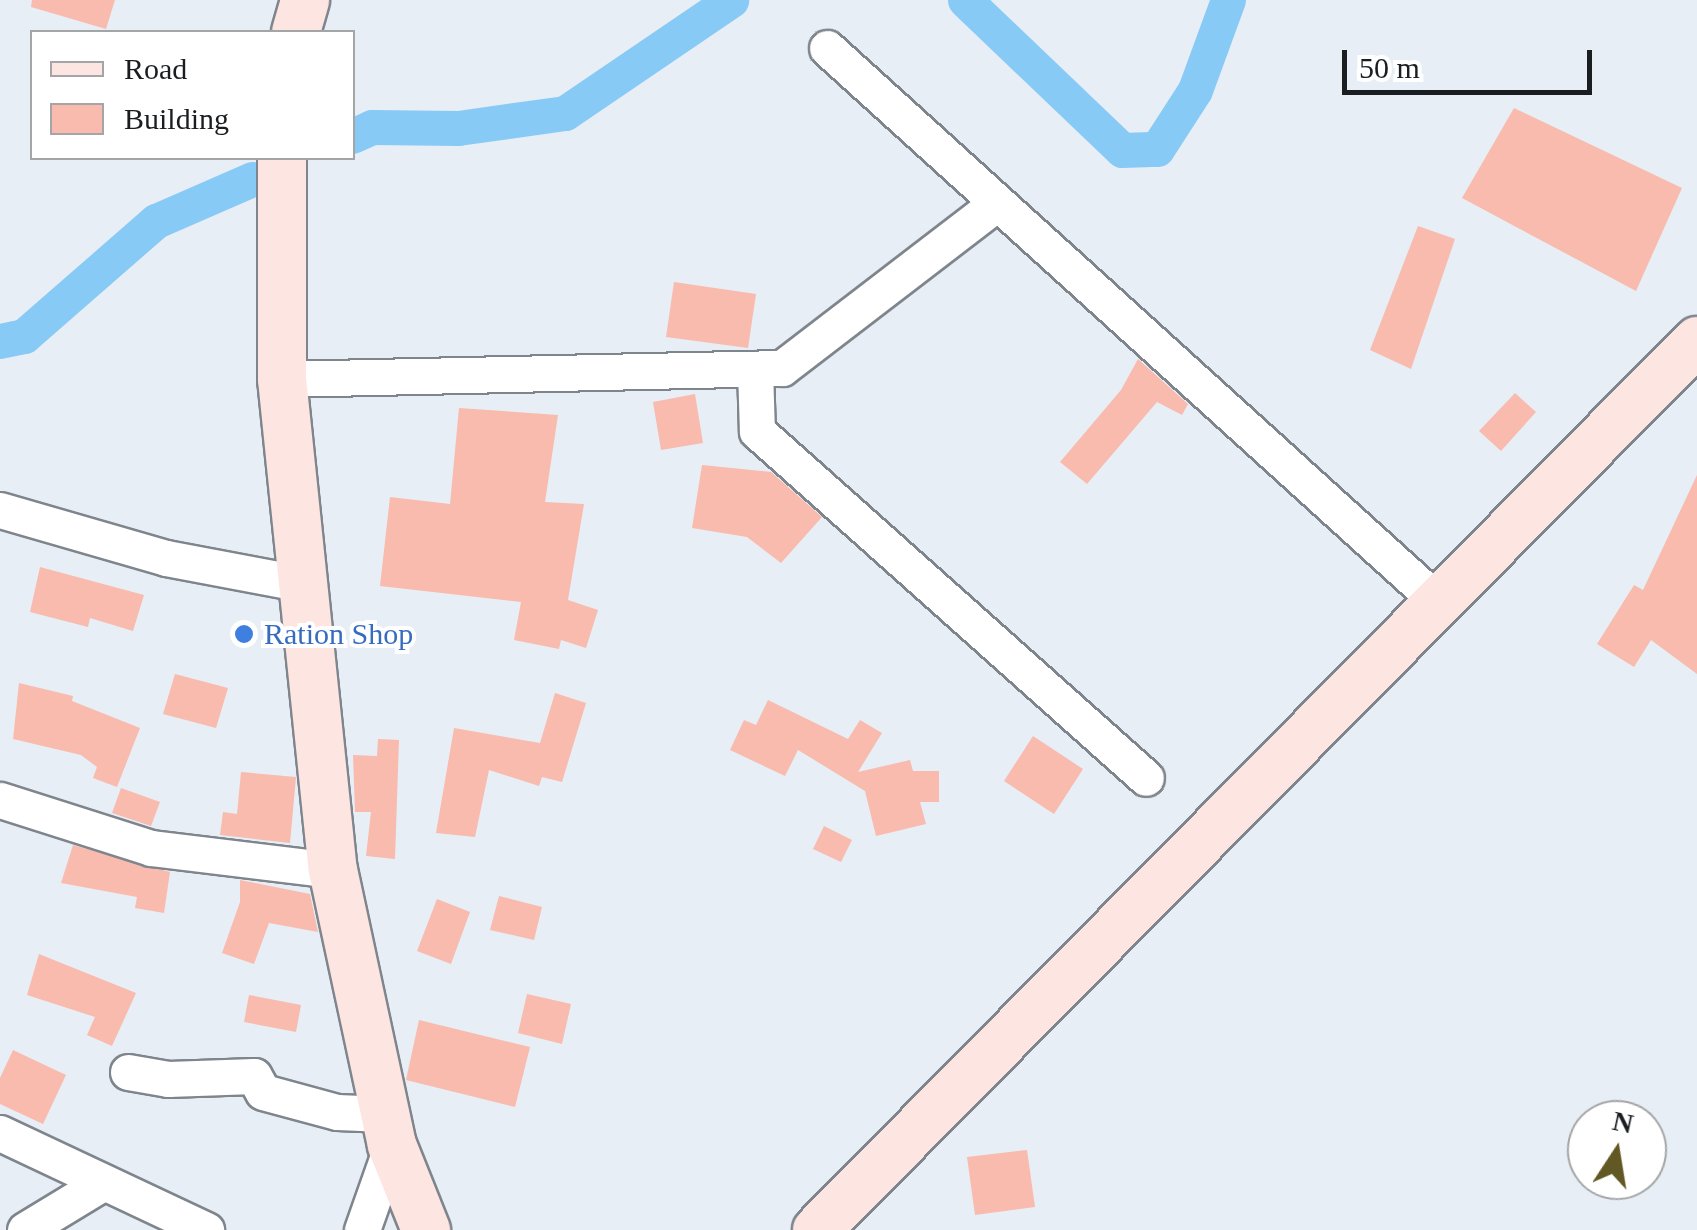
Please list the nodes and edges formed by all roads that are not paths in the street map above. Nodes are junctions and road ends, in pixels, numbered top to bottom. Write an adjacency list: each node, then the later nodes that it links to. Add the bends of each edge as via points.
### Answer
1 (305, 0): 2 (main road)
2 (297, 30)
3 (827, 48): 5 (street)
4 (282, 160): 8 (main road)
5 (997, 203): 7 (street, via 782,368); 11 (street)
6 (1697, 341): 11 (main road)
7 (755, 369): 8 (street); 12 (street, via 757,431)
8 (282, 379): 10 (main road)
9 (0, 510): 10 (street, via 166,558)
10 (303, 584): 14 (main road)
11 (1436, 601): 23 (main road)
12 (1146, 778)
13 (0, 800): 14 (street, via 151,848)
14 (332, 870): 16 (main road)
15 (128, 1072): 16 (street, via 168,1079 254,1076 263,1092)
16 (388, 1129): 21 (street); 22 (main road)
17 (0, 1133): 18 (street)
18 (104, 1182): 19 (street); 20 (street)
19 (25, 1230)
20 (206, 1230)
21 (362, 1230)
22 (426, 1230)
23 (816, 1230)

